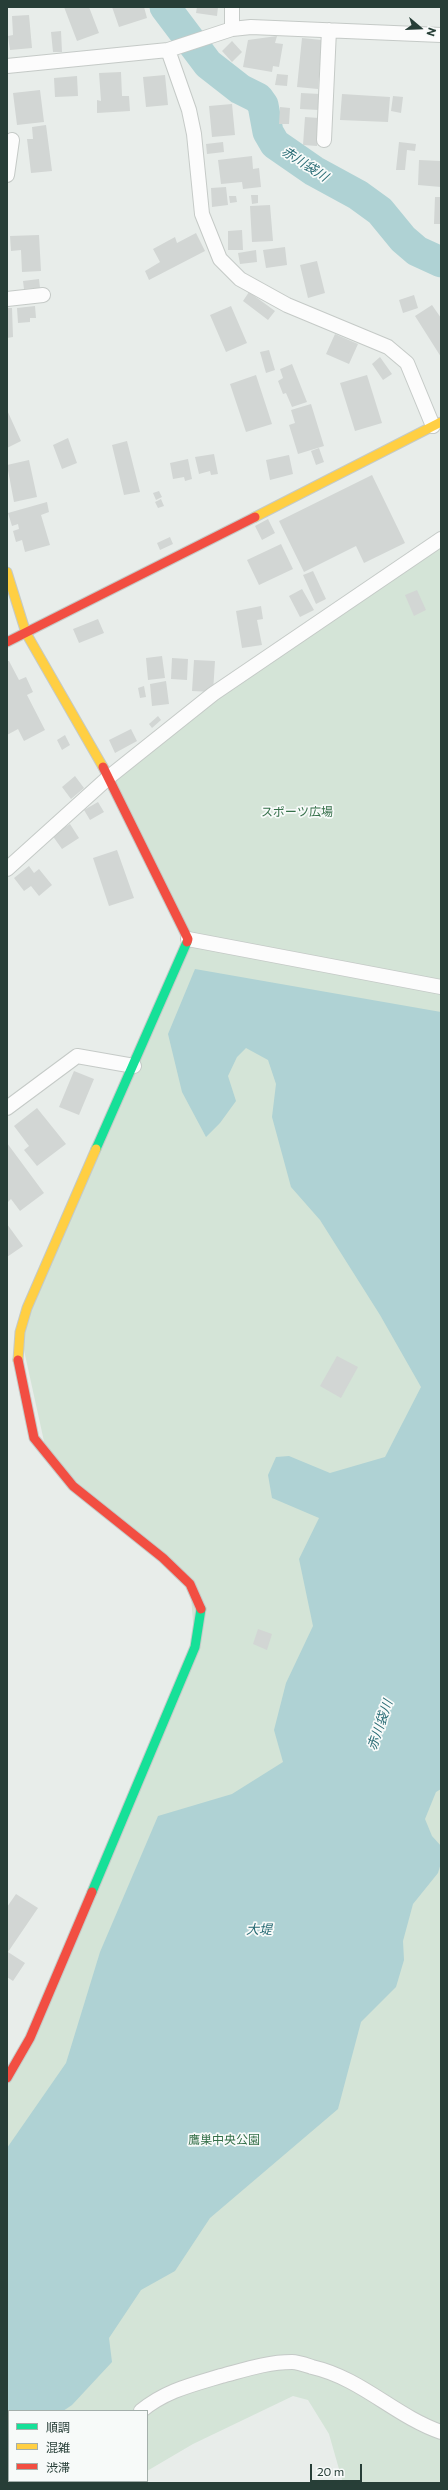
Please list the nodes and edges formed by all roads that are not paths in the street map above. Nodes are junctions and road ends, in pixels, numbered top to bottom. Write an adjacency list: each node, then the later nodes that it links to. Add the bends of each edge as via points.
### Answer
1 (232, 7): 3 (street)
2 (329, 30): 3 (street, via 251,27); 4 (street); 8 (street)
3 (228, 31): 5 (street)
4 (441, 35)
5 (168, 50): 6 (street); 12 (street, via 189,110 194,134 202,214 220,259 240,279 287,305 388,347 407,363)
6 (7, 66)
7 (12, 140): 9 (street)
8 (324, 140)
9 (7, 175)
10 (43, 295): 11 (street)
11 (7, 299)
12 (437, 424): 15 (street)
13 (441, 539): 17 (street, via 213,694)
14 (7, 572): 15 (street)
15 (26, 633): 16 (street); 17 (street)
16 (7, 642)
17 (110, 777): 18 (street); 19 (street)
18 (7, 869)
19 (188, 938): 20 (street); 21 (street)
20 (441, 986)
21 (134, 1066): 22 (street, via 77,1056); 23 (street, via 27,1308 20,1332 18,1367 34,1438 73,1486 163,1558 190,1584 202,1612 196,1647 30,2038)
22 (7, 1108)
23 (7, 2078)
24 (142, 2410): 25 (street, via 157,2398 193,2384 264,2364 293,2362 352,2380 419,2424)
25 (441, 2432)

